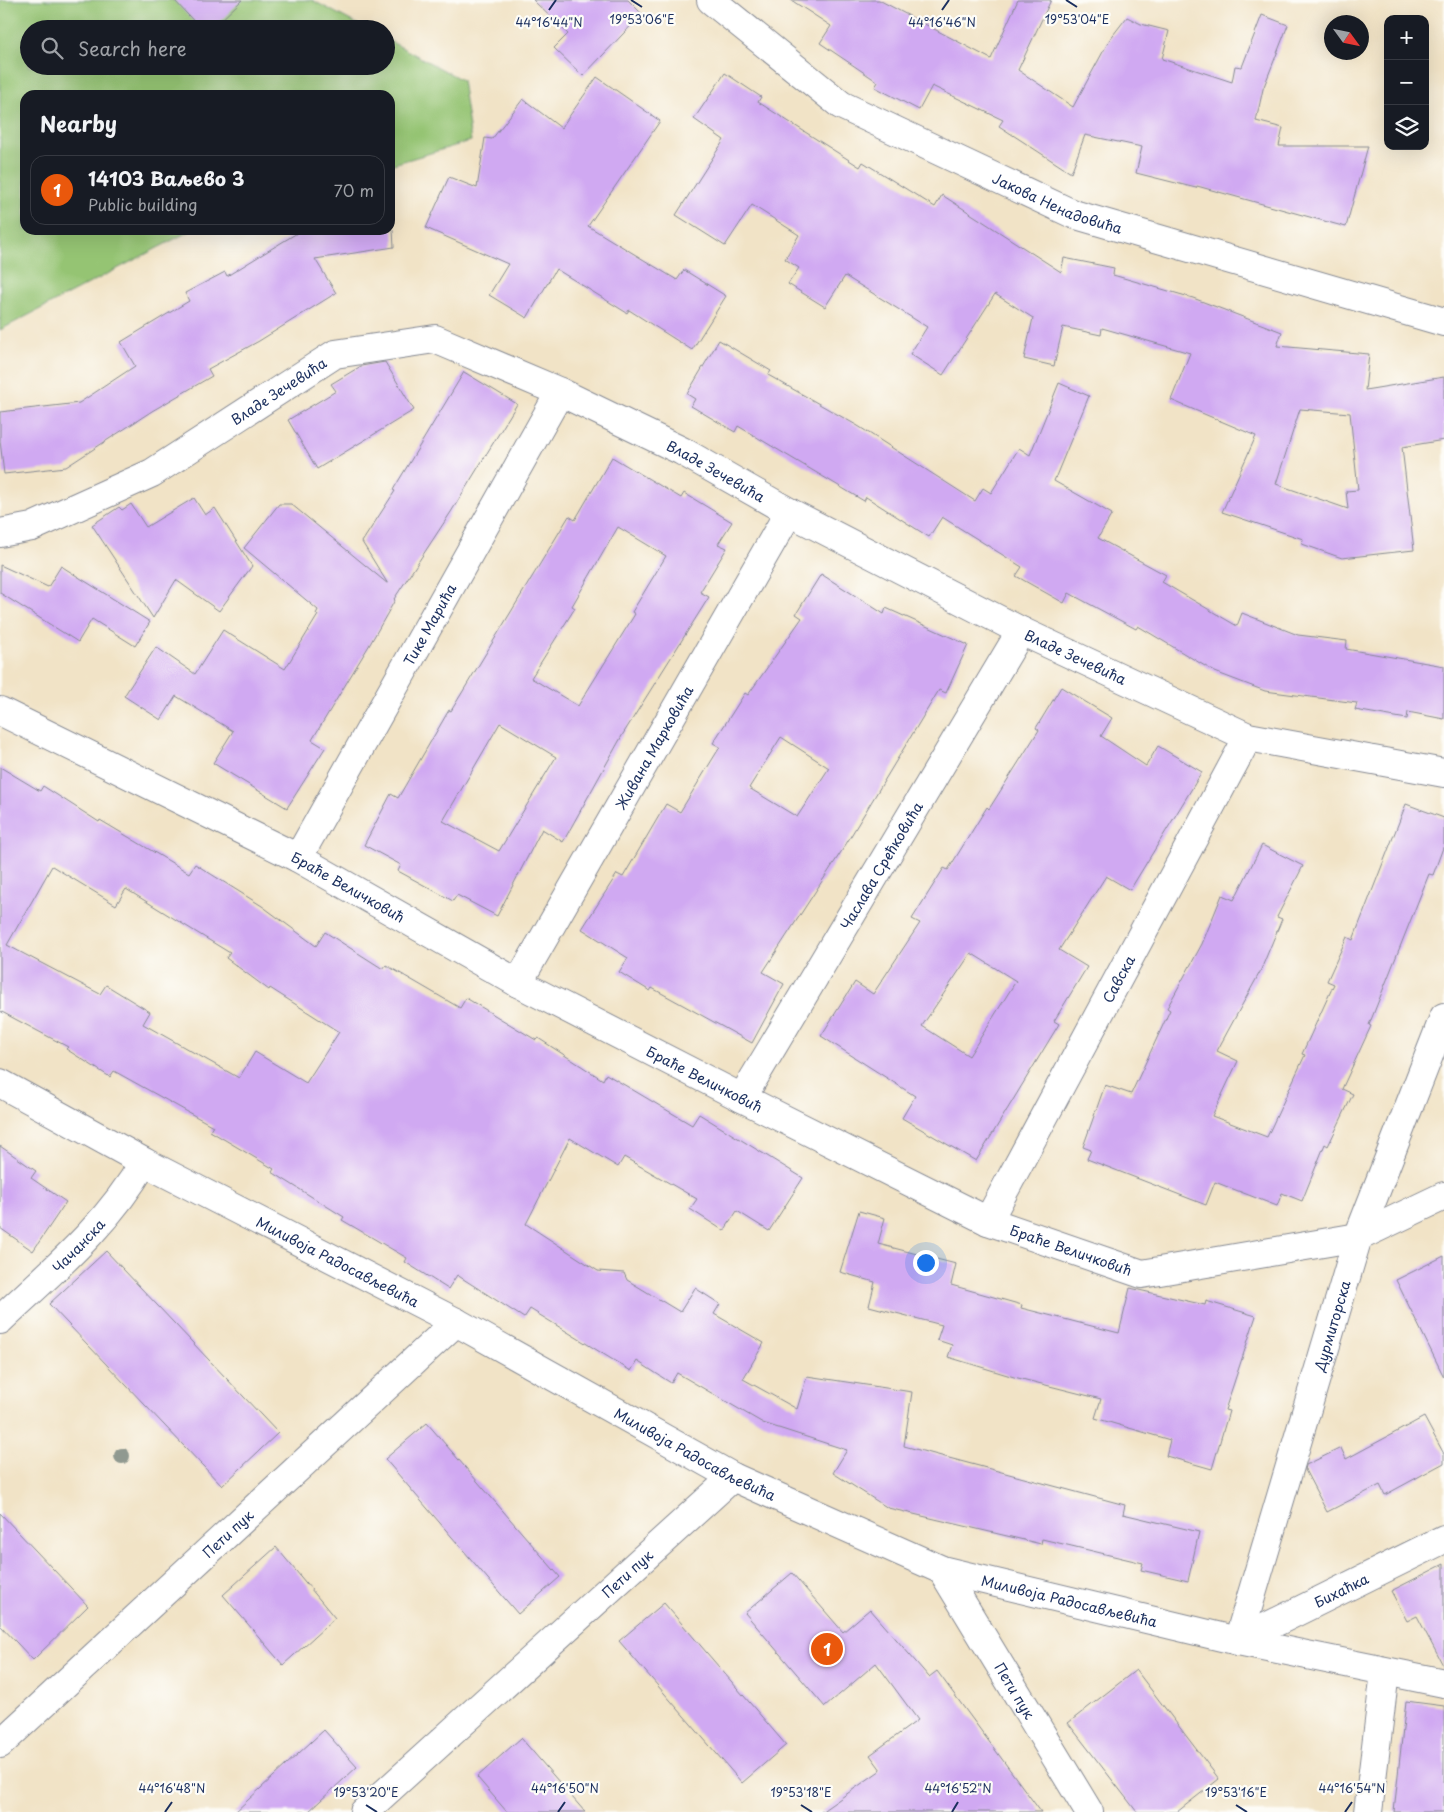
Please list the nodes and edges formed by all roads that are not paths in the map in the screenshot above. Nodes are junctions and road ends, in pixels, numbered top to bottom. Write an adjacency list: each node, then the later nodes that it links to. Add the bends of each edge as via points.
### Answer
1 (711, 0): 2 (street, Јакова Ненадовића, via 841,105 1073,214)
2 (1444, 322)
3 (560, 392): 4 (street, Владе Зечевића, via 682,451); 5 (street, Владе Зечевића, via 435,339 335,354 152,473 32,527); 10 (street, Тике Марића)
4 (789, 512): 6 (street, Владе Зечевића); 11 (street, Живана Марковића)
5 (0, 533)
6 (1021, 631): 8 (street, Владе Зечевића); 14 (street, Часлава Срећковића)
7 (0, 711): 10 (street, Браће Величковић)
8 (1248, 738): 9 (street, Владе Зечевића); 17 (street, Савска)
9 (1444, 773)
10 (298, 858): 11 (street, Браће Величковић)
11 (518, 983): 14 (street, Браће Величковић)
12 (1444, 1017): 18 (street, Дурмиторска)
13 (0, 1083): 15 (street, Миливоја Радосављевића)
14 (742, 1098): 17 (street, Браће Величковић)
15 (144, 1162): 19 (street, Чачанска, via 127,1192 103,1222); 20 (street, Миливоја Радосављевића)
16 (1444, 1196): 18 (street, Браће Величковић)
17 (988, 1221): 18 (street, Браће Величковић, via 1142,1274)
18 (1358, 1237): 24 (street, Дурмиторска)
19 (0, 1320)
20 (456, 1322): 21 (street, Миливоја Радосављевића); 27 (street, Пети пук)
21 (733, 1477): 23 (street, Миливоја Радосављевића); 28 (street, Пети пук)
22 (1444, 1539): 24 (street, Бихаћка)
23 (942, 1570): 24 (street, Миливоја Радосављевића); 29 (street, Пети пук)
24 (1238, 1641): 25 (street, Миливоја Радосављевића)
25 (1385, 1672): 26 (street, Миливоја Радосављевића); 30 (street)
26 (1444, 1683)
27 (0, 1744)
28 (364, 1812)
29 (1089, 1812)
30 (1368, 1812)

